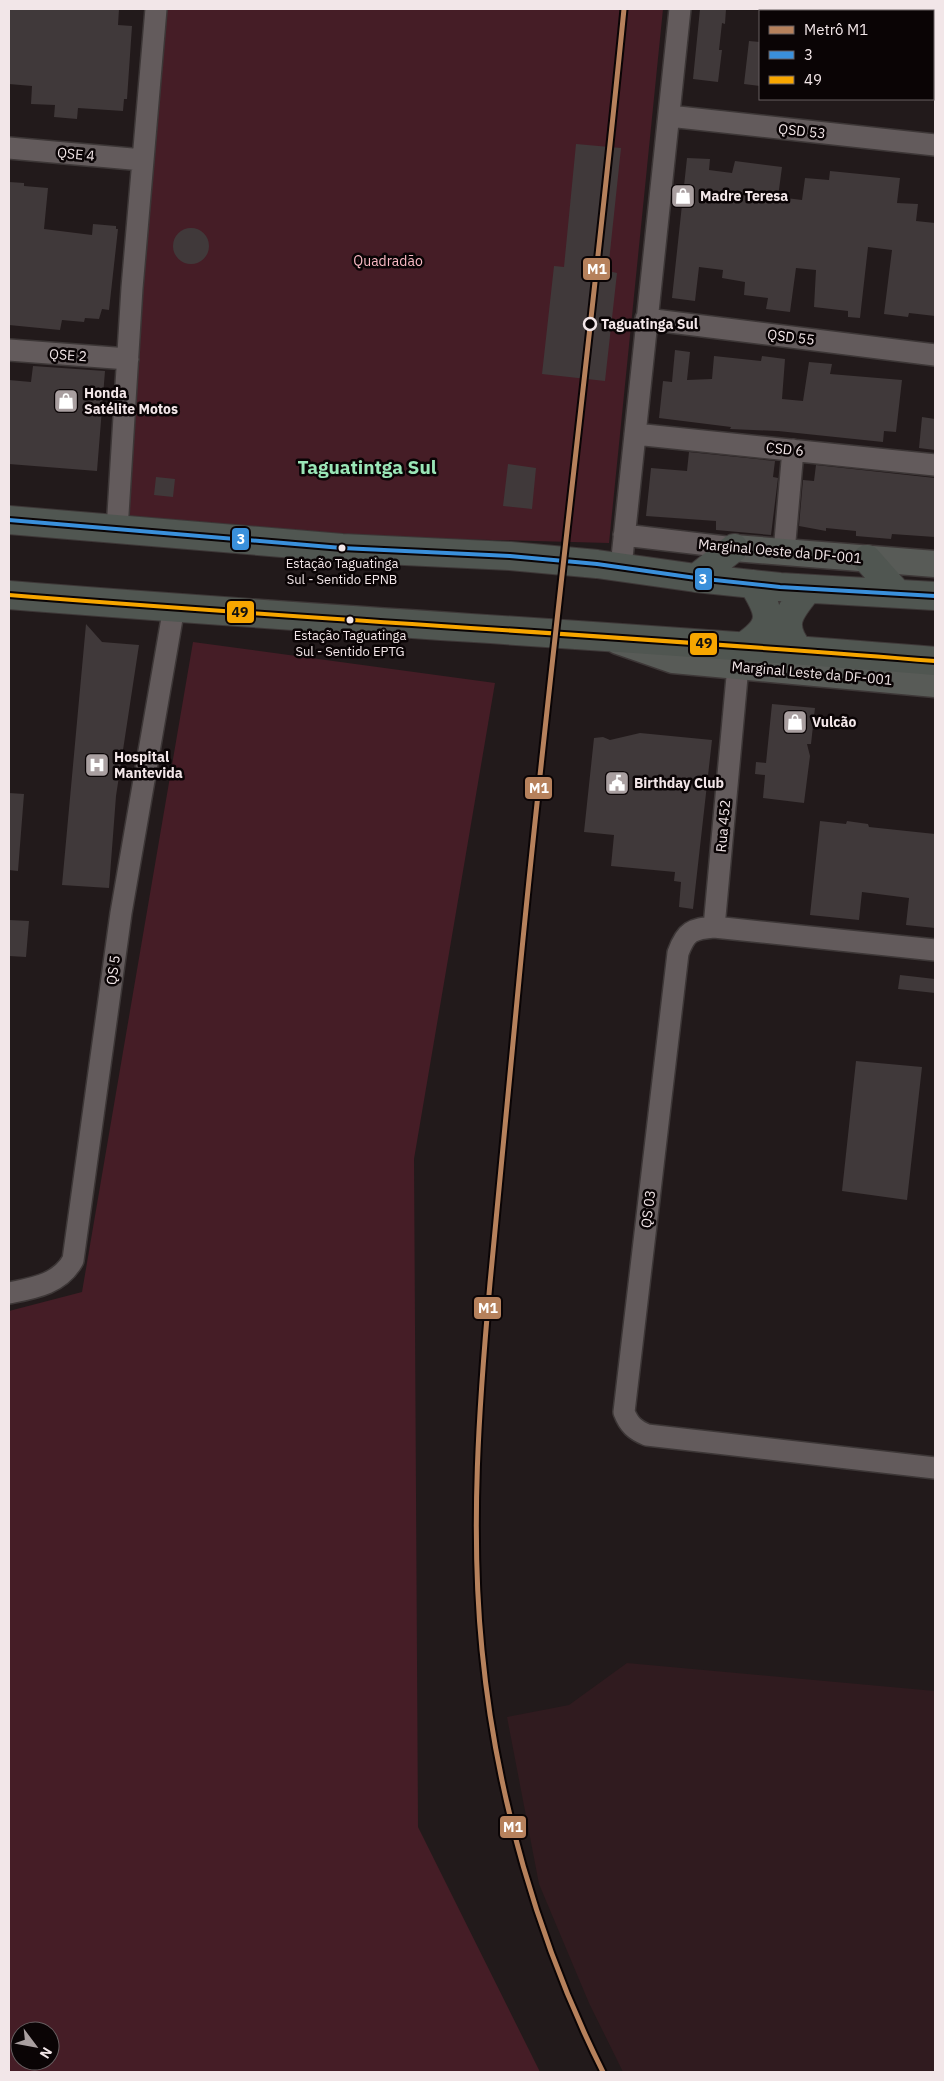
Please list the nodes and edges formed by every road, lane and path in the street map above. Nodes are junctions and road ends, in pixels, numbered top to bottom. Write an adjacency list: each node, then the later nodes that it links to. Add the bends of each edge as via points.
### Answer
1 (156, 9): 6 (street)
2 (680, 9): 3 (street)
3 (669, 116): 4 (street, QSD 53); 7 (street)
4 (935, 146)
5 (9, 148): 6 (street, QSE 4)
6 (143, 160): 10 (street)
7 (646, 319): 9 (street, QSD 55); 11 (street)
8 (9, 350): 10 (street, QSE 2)
9 (935, 354)
10 (128, 359): 15 (street)
11 (635, 434): 12 (street, CSD 6); 16 (street)
12 (793, 450): 13 (street, CSD 6); 18 (street)
13 (935, 464)
14 (9, 520): 15 (highway)
15 (117, 530): 21 (highway, via 342,548 510,556)
16 (624, 534): 17 (street, Marginal Oeste da DF-001); 21 (street)
17 (734, 548): 18 (main road, Marginal Oeste da DF-001); 22 (highway)
18 (784, 552): 19 (main road, Marginal Oeste da DF-001)
19 (867, 559): 20 (main road, Marginal Oeste da DF-001); 25 (highway)
20 (935, 564)
21 (609, 566): 22 (highway)
22 (696, 578): 23 (highway)
23 (753, 584): 24 (highway); 30 (highway, via 764,601 767,625)
24 (808, 589): 25 (highway); 29 (highway, via 793,606 788,618 787,630)
25 (897, 593): 27 (highway)
26 (9, 595): 28 (highway)
27 (935, 596)
28 (174, 607): 30 (highway, via 600,636); 34 (street, QS 5, via 121,913 72,1260 68,1270 59,1278)
29 (799, 650): 30 (highway); 31 (highway)
30 (741, 656): 31 (main road, Marginal Leste da DF-001); 32 (street, Rua 452)
31 (933, 669)
32 (714, 927): 33 (street, QS 03); 35 (street, QS 03, via 694,929 678,953 624,1412 628,1423 647,1435)
33 (935, 950)
34 (9, 1293)
35 (935, 1468)

